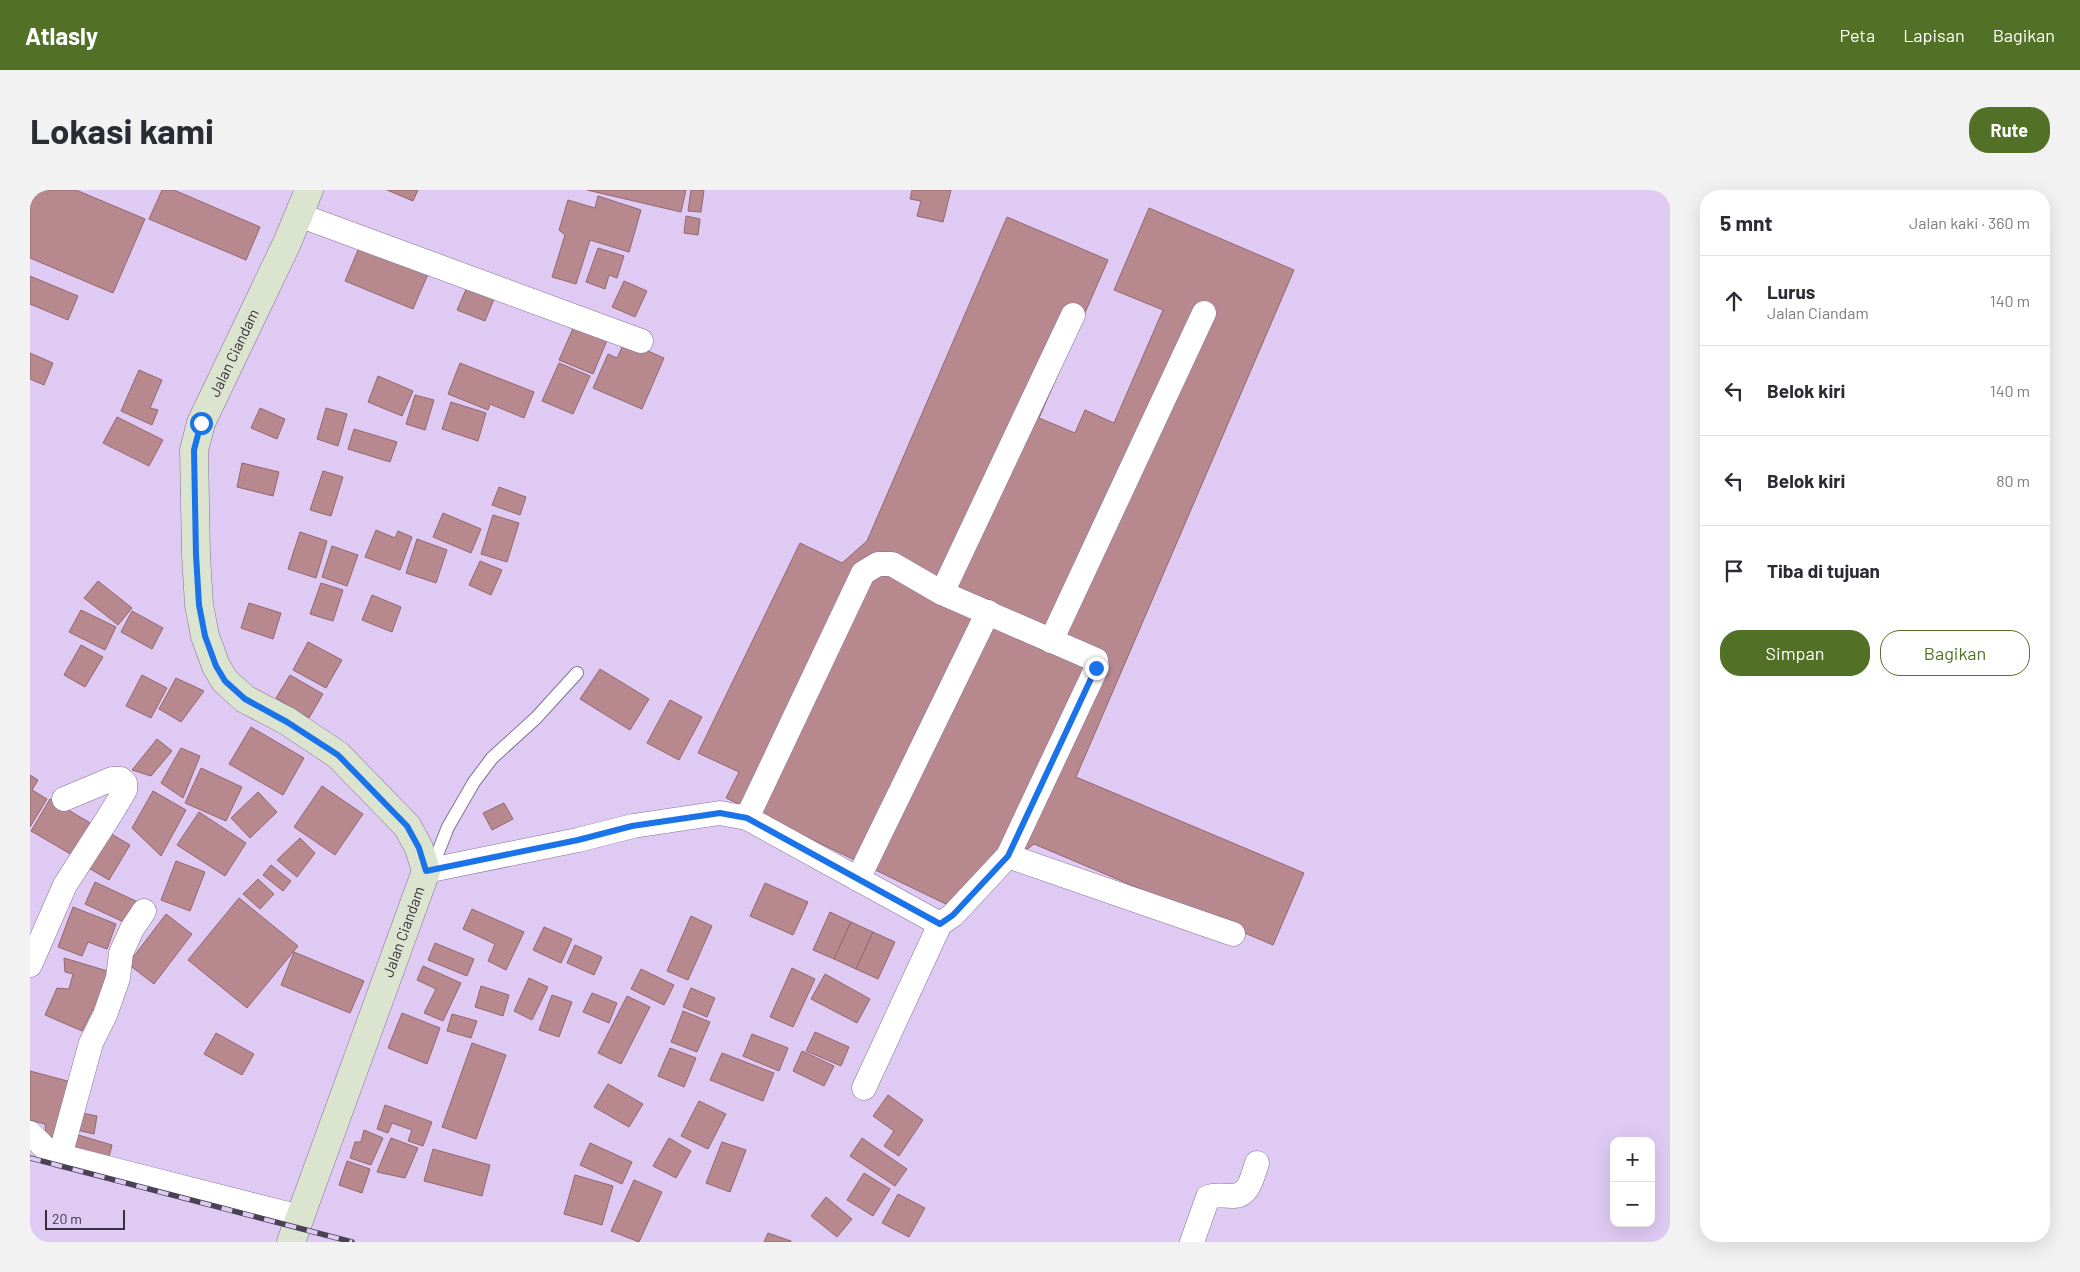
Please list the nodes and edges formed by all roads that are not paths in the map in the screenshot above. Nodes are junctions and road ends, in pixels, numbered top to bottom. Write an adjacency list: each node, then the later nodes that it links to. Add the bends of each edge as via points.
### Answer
1 (309, 190): 2 (street, Jalan Ciandam)
2 (299, 215): 5 (street); 13 (street, Jalan Ciandam, via 197,434 194,450 195,527 202,624 225,681 245,699 338,755 407,826)
3 (1204, 313): 8 (street)
4 (1073, 315): 6 (street)
5 (641, 341)
6 (942, 592): 7 (street); 11 (street, via 892,564 878,564 863,573)
7 (988, 612): 8 (street); 14 (street)
8 (1051, 641): 12 (street, via 1096,660 1096,668)
9 (577, 673): 13 (lane, via 536,718 492,758 448,826)
10 (64, 799): 18 (street, via 112,779 121,779 125,783 125,790 65,884)
11 (747, 818): 13 (street, via 720,813 632,826); 14 (street)
12 (1008, 856): 16 (street, via 953,915); 17 (street)
13 (428, 871): 23 (street, Jalan Ciandam)
14 (858, 879): 16 (street)
15 (144, 911): 21 (street, via 121,953 118,978 92,1043)
16 (940, 924): 19 (street)
17 (1233, 934)
18 (30, 965)
19 (864, 1088)
20 (30, 1133): 21 (street, via 47,1150)
21 (60, 1156): 23 (street)
22 (1257, 1163): 24 (street, via 1251,1182 1242,1194 1208,1197)
23 (295, 1230)
24 (1192, 1242)

